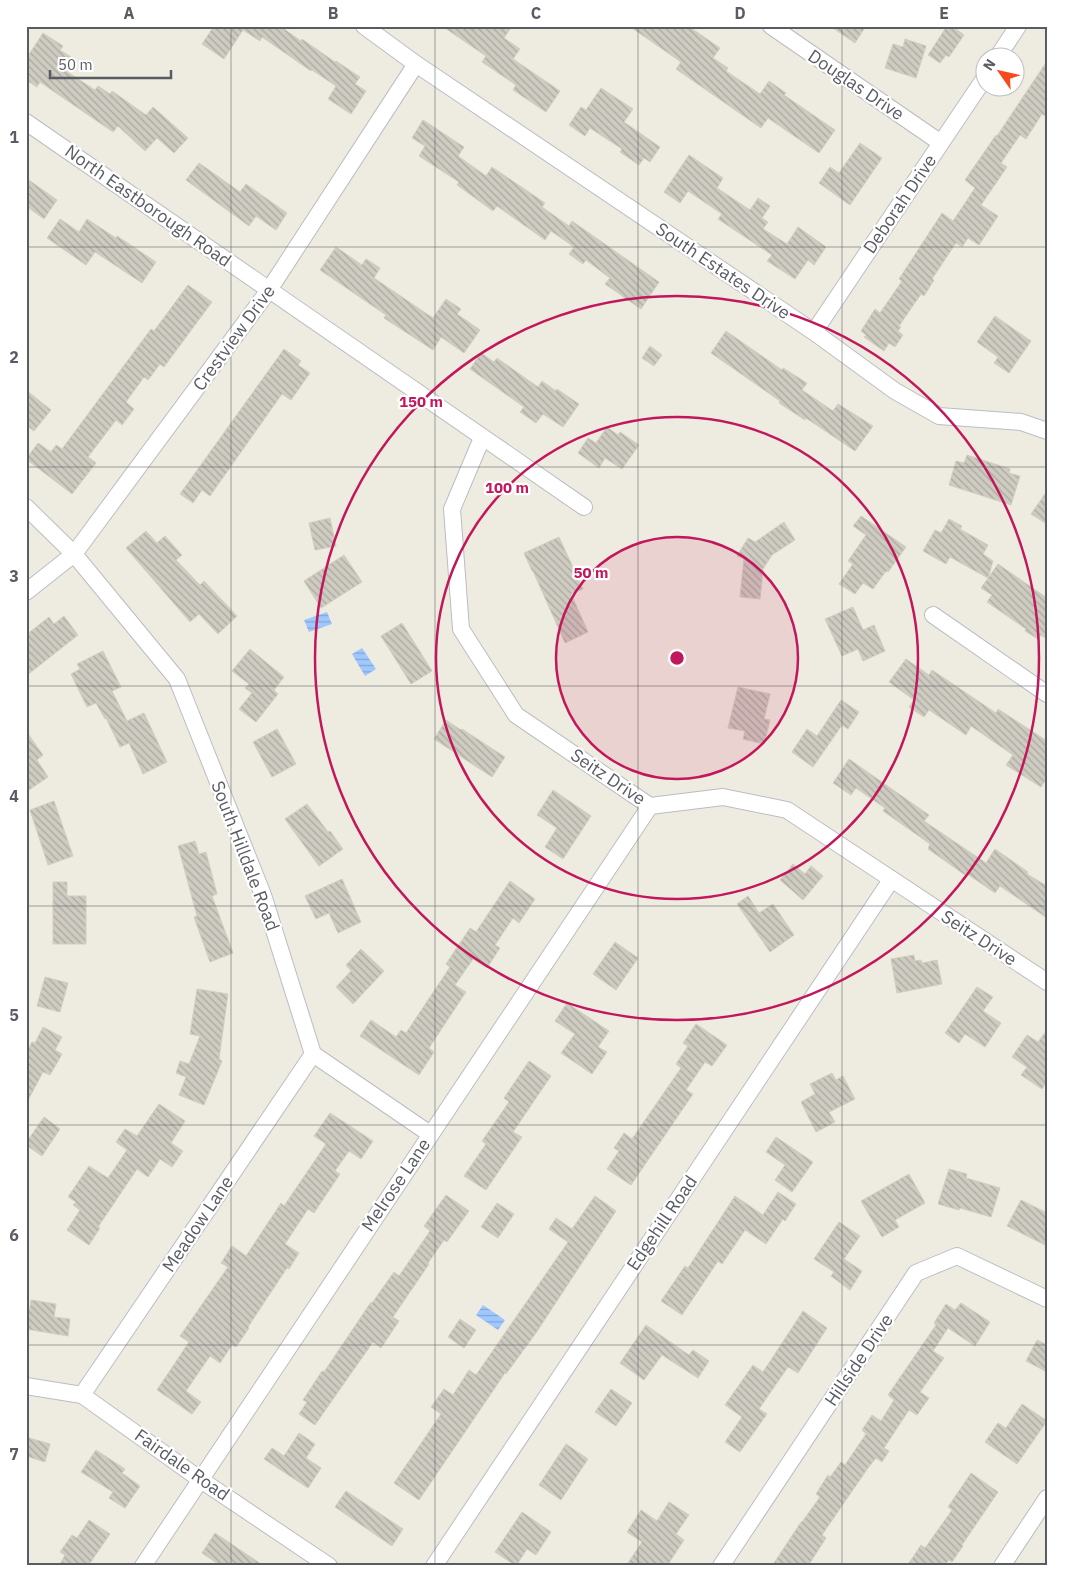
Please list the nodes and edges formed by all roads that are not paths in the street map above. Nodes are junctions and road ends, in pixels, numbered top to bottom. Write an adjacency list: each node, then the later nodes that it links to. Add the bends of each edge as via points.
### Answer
1 (364, 26): 5 (street, South Estates Drive)
2 (771, 26): 8 (street, Douglas Drive)
3 (1018, 26): 4 (street)
4 (1004, 48)
5 (416, 64): 9 (street, Crestview Drive); 10 (street, South Estates Drive)
6 (976, 91): 8 (street, Deborah Drive)
7 (26, 122): 9 (street, North Eastborough Road)
8 (941, 143): 10 (street, Deborah Drive)
9 (270, 290): 12 (street, North Eastborough Road); 15 (street, Crestview Drive)
10 (814, 332): 11 (street, South Estates Drive, via 895,391 939,416 1021,422)
11 (1047, 431)
12 (482, 438): 13 (street, North Eastborough Road); 19 (street, Seitz Drive, via 452,509 461,629 516,714)
13 (584, 506)
14 (26, 507): 15 (street, South Hilldale Road)
15 (74, 554): 16 (street, Crestview Drive); 22 (street, South Hilldale Road, via 177,680 263,895)
16 (26, 592)
17 (933, 615): 18 (street)
18 (1047, 694)
19 (650, 806): 20 (street, Seitz Drive, via 723,797 787,810); 23 (street, Melrose Lane)
20 (891, 880): 21 (street, Seitz Drive); 31 (street, Edgehill Road)
21 (1047, 982)
22 (313, 1054): 23 (street); 26 (street, Meadow Lane)
23 (430, 1134): 27 (street, Melrose Lane)
24 (1047, 1299): 32 (street, Hillside Drive, via 957,1256 916,1274)
25 (26, 1386): 26 (street, Fairdale Road)
26 (82, 1395): 27 (street, Fairdale Road)
27 (201, 1480): 29 (street, Melrose Lane); 30 (street, Fairdale Road)
28 (1047, 1498): 33 (street)
29 (143, 1566)
30 (329, 1566)
31 (434, 1566)
32 (721, 1566)
33 (1002, 1566)

